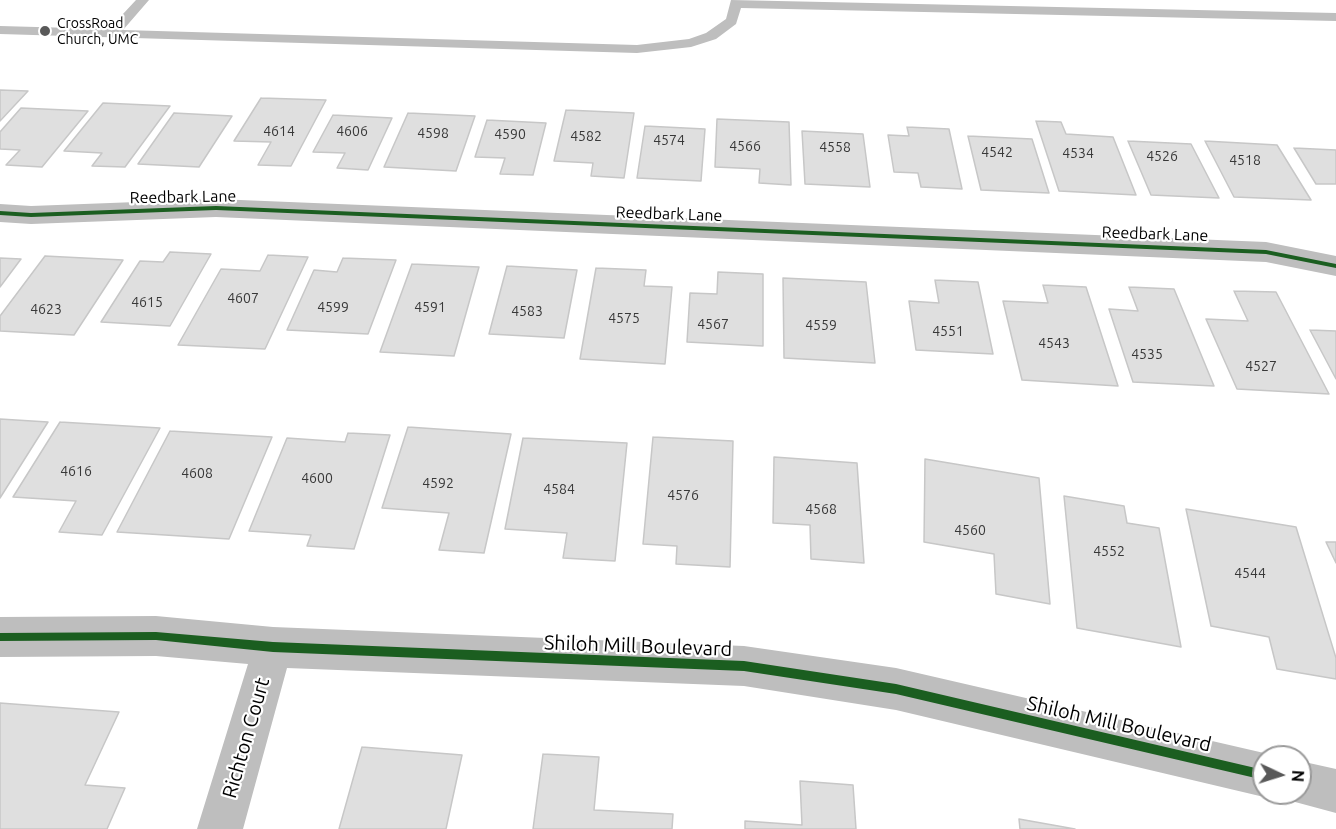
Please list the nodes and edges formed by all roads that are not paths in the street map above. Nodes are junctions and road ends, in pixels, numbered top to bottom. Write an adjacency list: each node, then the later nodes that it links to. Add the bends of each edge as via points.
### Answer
1 (143, 0): 5 (lane)
2 (737, 2): 3 (lane); 5 (lane, via 732,21 711,36 691,43 637,49)
3 (1336, 16)
4 (0, 30): 5 (lane)
5 (112, 33)
6 (0, 213): 7 (street, Reedbark Lane, via 216,208 1266,252)
7 (1336, 266)
8 (0, 637): 9 (street, Shiloh Mill Boulevard, via 156,636)
9 (273, 647): 10 (street, Shiloh Mill Boulevard, via 744,666 896,689); 13 (street, Richton Court)
10 (1252, 772)
11 (1312, 786): 12 (street)
12 (1336, 791)
13 (220, 829)

